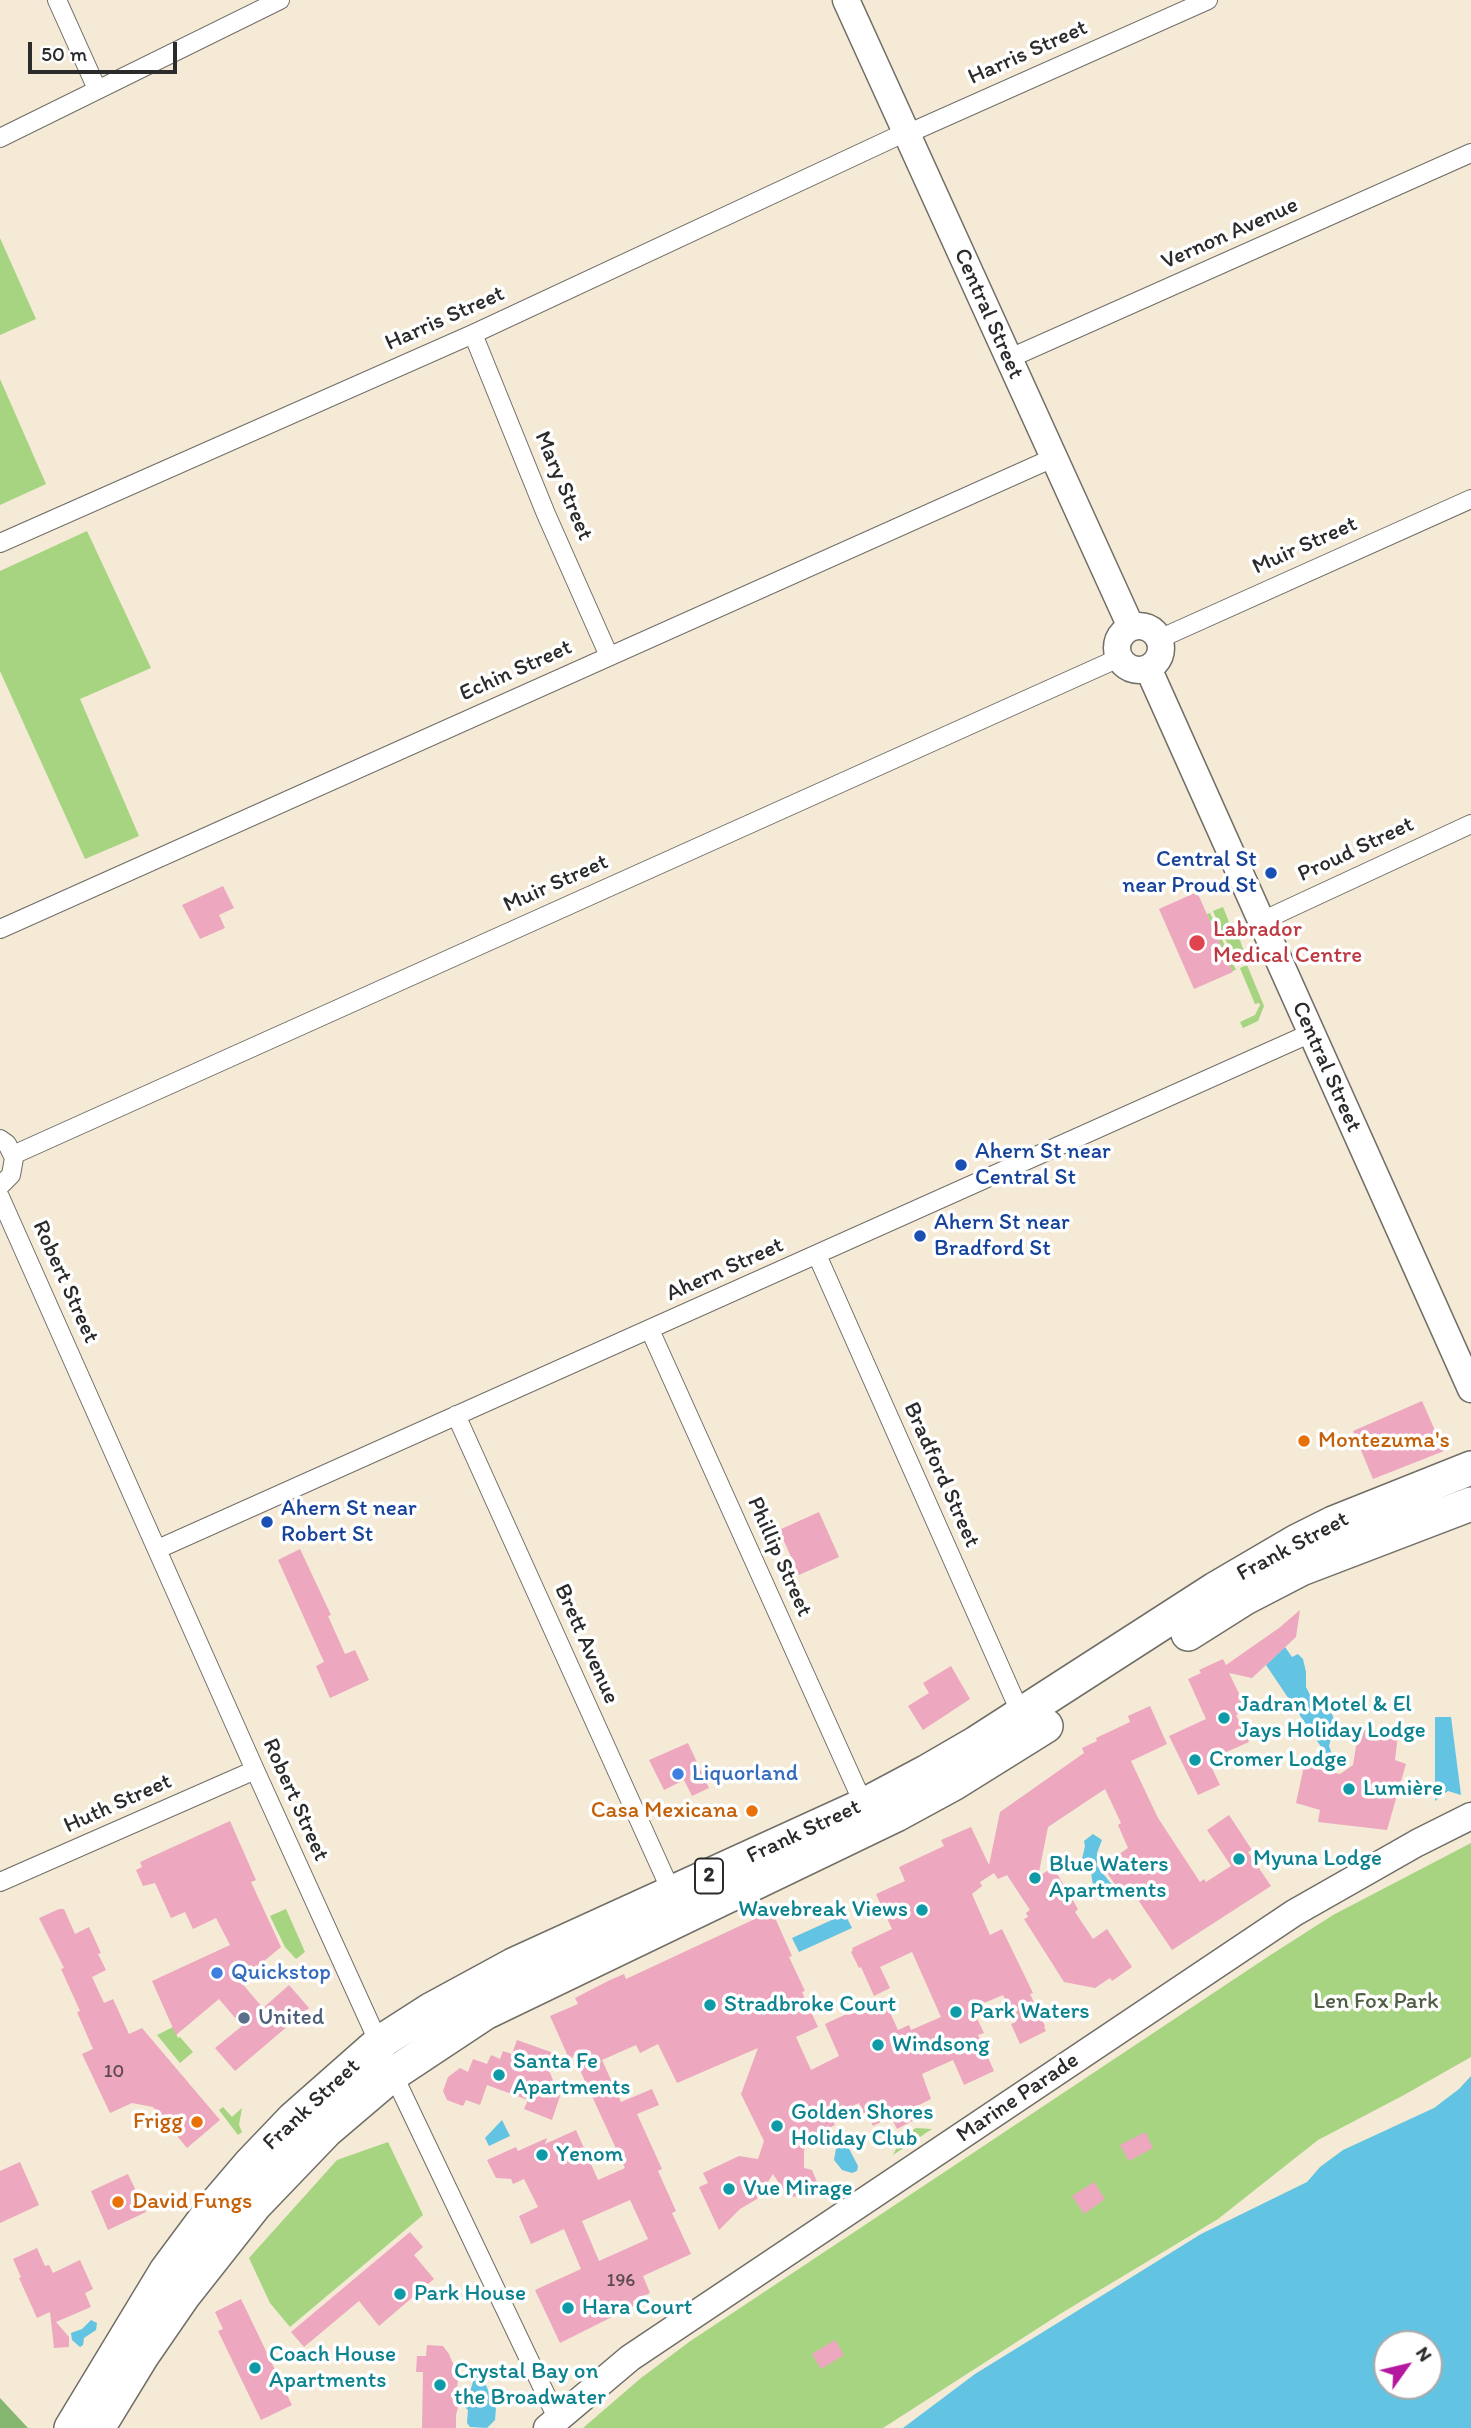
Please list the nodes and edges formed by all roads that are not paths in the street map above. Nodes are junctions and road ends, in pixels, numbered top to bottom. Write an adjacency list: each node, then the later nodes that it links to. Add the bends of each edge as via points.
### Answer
1 (57, 0): 5 (street)
2 (280, 0): 5 (street)
3 (846, 0): 6 (main road, Central Street)
4 (1208, 0): 6 (street, Harris Street)
5 (97, 89): 7 (street)
6 (906, 133): 9 (street, Harris Street); 10 (main road, Central Street)
7 (0, 138)
8 (1471, 153): 10 (street, Vernon Avenue)
9 (474, 334): 13 (street, Harris Street); 16 (street, Mary Street)
10 (1009, 359): 11 (main road, Central Street)
11 (1053, 458): 14 (main road, Central Street); 16 (street, Echin Street)
12 (1471, 499): 15 (street, Muir Street)
13 (0, 543)
14 (1131, 627): 15 (main road, via 1148,628); 17 (main road, via 1119,638)
15 (1158, 639): 18 (main road, via 1158,658)
16 (609, 656): 21 (street, Echin Street)
17 (1119, 658): 18 (main road, via 1128,667); 24 (street, Muir Street)
18 (1147, 668): 20 (main road, Central Street)
19 (1471, 824): 20 (street, Proud Street)
20 (1262, 920): 22 (main road, Central Street)
21 (0, 929)
22 (1311, 1033): 27 (street, Ahern Street); 29 (main road, Central Street)
23 (0, 1139): 24 (street)
24 (13, 1155): 25 (street, via 11,1175)
25 (0, 1186)
26 (0, 1197): 33 (street, Robert Street)
27 (817, 1255): 28 (street, Ahern Street); 34 (street, Bradford Street)
28 (650, 1330): 30 (street, Ahern Street); 36 (street, Phillip Street)
29 (1471, 1389)
30 (456, 1415): 33 (street, Ahern Street); 39 (street, Brett Avenue)
31 (1471, 1468): 34 (highway, Frank Street / 2, via 1297,1541)
32 (1471, 1504): 41 (highway, Frank Street / 2, via 1276,1581 954,1784 485,2013)
33 (158, 1549): 35 (street, Robert Street)
34 (1021, 1714): 36 (highway, Frank Street / 2)
35 (255, 1770): 38 (street, Huth Street); 40 (street, Robert Street)
36 (864, 1805): 39 (highway, Frank Street / 2)
37 (1471, 1816): 42 (main road, Marine Parade, via 1294,1913 630,2358)
38 (0, 1882)
39 (672, 1893): 40 (highway, Frank Street / 2, via 513,1965)
40 (379, 2043): 41 (street, Robert Street); 43 (highway, Frank Street / 2, via 294,2118 215,2205 166,2271)
41 (393, 2074): 42 (street, Robert Street); 44 (highway, Frank Street / 2, via 326,2131 255,2205 184,2295)
42 (552, 2423)
43 (71, 2428)
44 (98, 2428)

